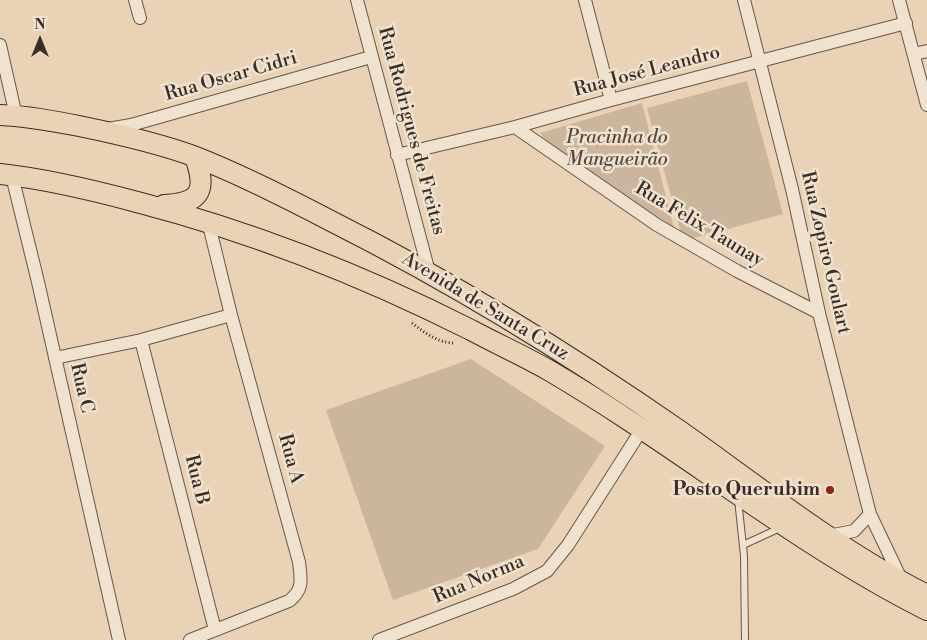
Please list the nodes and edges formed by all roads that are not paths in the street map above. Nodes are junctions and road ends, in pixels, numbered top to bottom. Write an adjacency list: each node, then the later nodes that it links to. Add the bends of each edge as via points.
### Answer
1 (135, 0): 6 (street)
2 (357, 0): 10 (street, Rua Rodrigues de Freitas)
3 (585, 0): 12 (street)
4 (744, 0): 11 (street, Rua Zopiro Goulart)
5 (899, 0): 7 (street)
6 (140, 18)
7 (906, 23): 9 (street); 11 (street, Rua José Leandro)
8 (0, 45): 14 (street)
9 (921, 53): 13 (street)
10 (371, 58): 16 (street, Rua Oscar Cidri, via 131,125); 17 (street, Rua Rodrigues de Freitas)
11 (760, 62): 12 (street, Rua José Leandro); 23 (street, Rua Zopiro Goulart)
12 (611, 100): 15 (street, Rua José Leandro)
13 (927, 105)
14 (8, 116): 16 (main road, Avenida de Santa Cruz)
15 (515, 127): 17 (street, Rua José Leandro); 23 (street, Rua Felix Taunay, via 656,225)
16 (100, 130): 18 (main road, Avenida de Santa Cruz)
17 (397, 155): 22 (street, Rua Rodrigues de Freitas)
18 (194, 156): 20 (main road, via 200,172 200,190 195,197 189,202); 22 (main road, Avenida de Santa Cruz, via 299,205)
19 (6, 175): 20 (main road, Avenida de Santa Cruz, via 83,188); 26 (street, Rua C)
20 (154, 206): 21 (main road, Avenida de Santa Cruz)
21 (208, 221): 24 (street, Rua A); 27 (main road, Avenida de Santa Cruz, via 310,257 410,300 549,371)
22 (429, 272): 31 (main road, Avenida de Santa Cruz, via 566,354)
23 (820, 313): 29 (street, Rua Zopiro Goulart)
24 (232, 315): 25 (street); 36 (street, Rua A, via 300,562 301,583 299,592 288,601)
25 (141, 340): 26 (street); 36 (street, Rua B)
26 (55, 358): 37 (street, Rua C)
27 (642, 429): 28 (main road, Avenida de Santa Cruz); 39 (street, Rua Norma, via 568,545 547,571 513,589)
28 (737, 494): 30 (main road, Avenida de Santa Cruz); 32 (lane)
29 (870, 514): 31 (street, via 854,531); 33 (street, Rua Zopiro Goulart)
30 (785, 526): 32 (lane); 35 (main road, Avenida de Santa Cruz, via 896,595)
31 (828, 536): 33 (main road, Avenida de Santa Cruz)
32 (743, 545): 40 (lane)
33 (903, 583): 34 (main road, Avenida de Santa Cruz)
34 (927, 595)
35 (927, 610)
36 (215, 630): 38 (street, Rua A)
37 (119, 640)
38 (190, 640)
39 (378, 640)
40 (745, 640)

